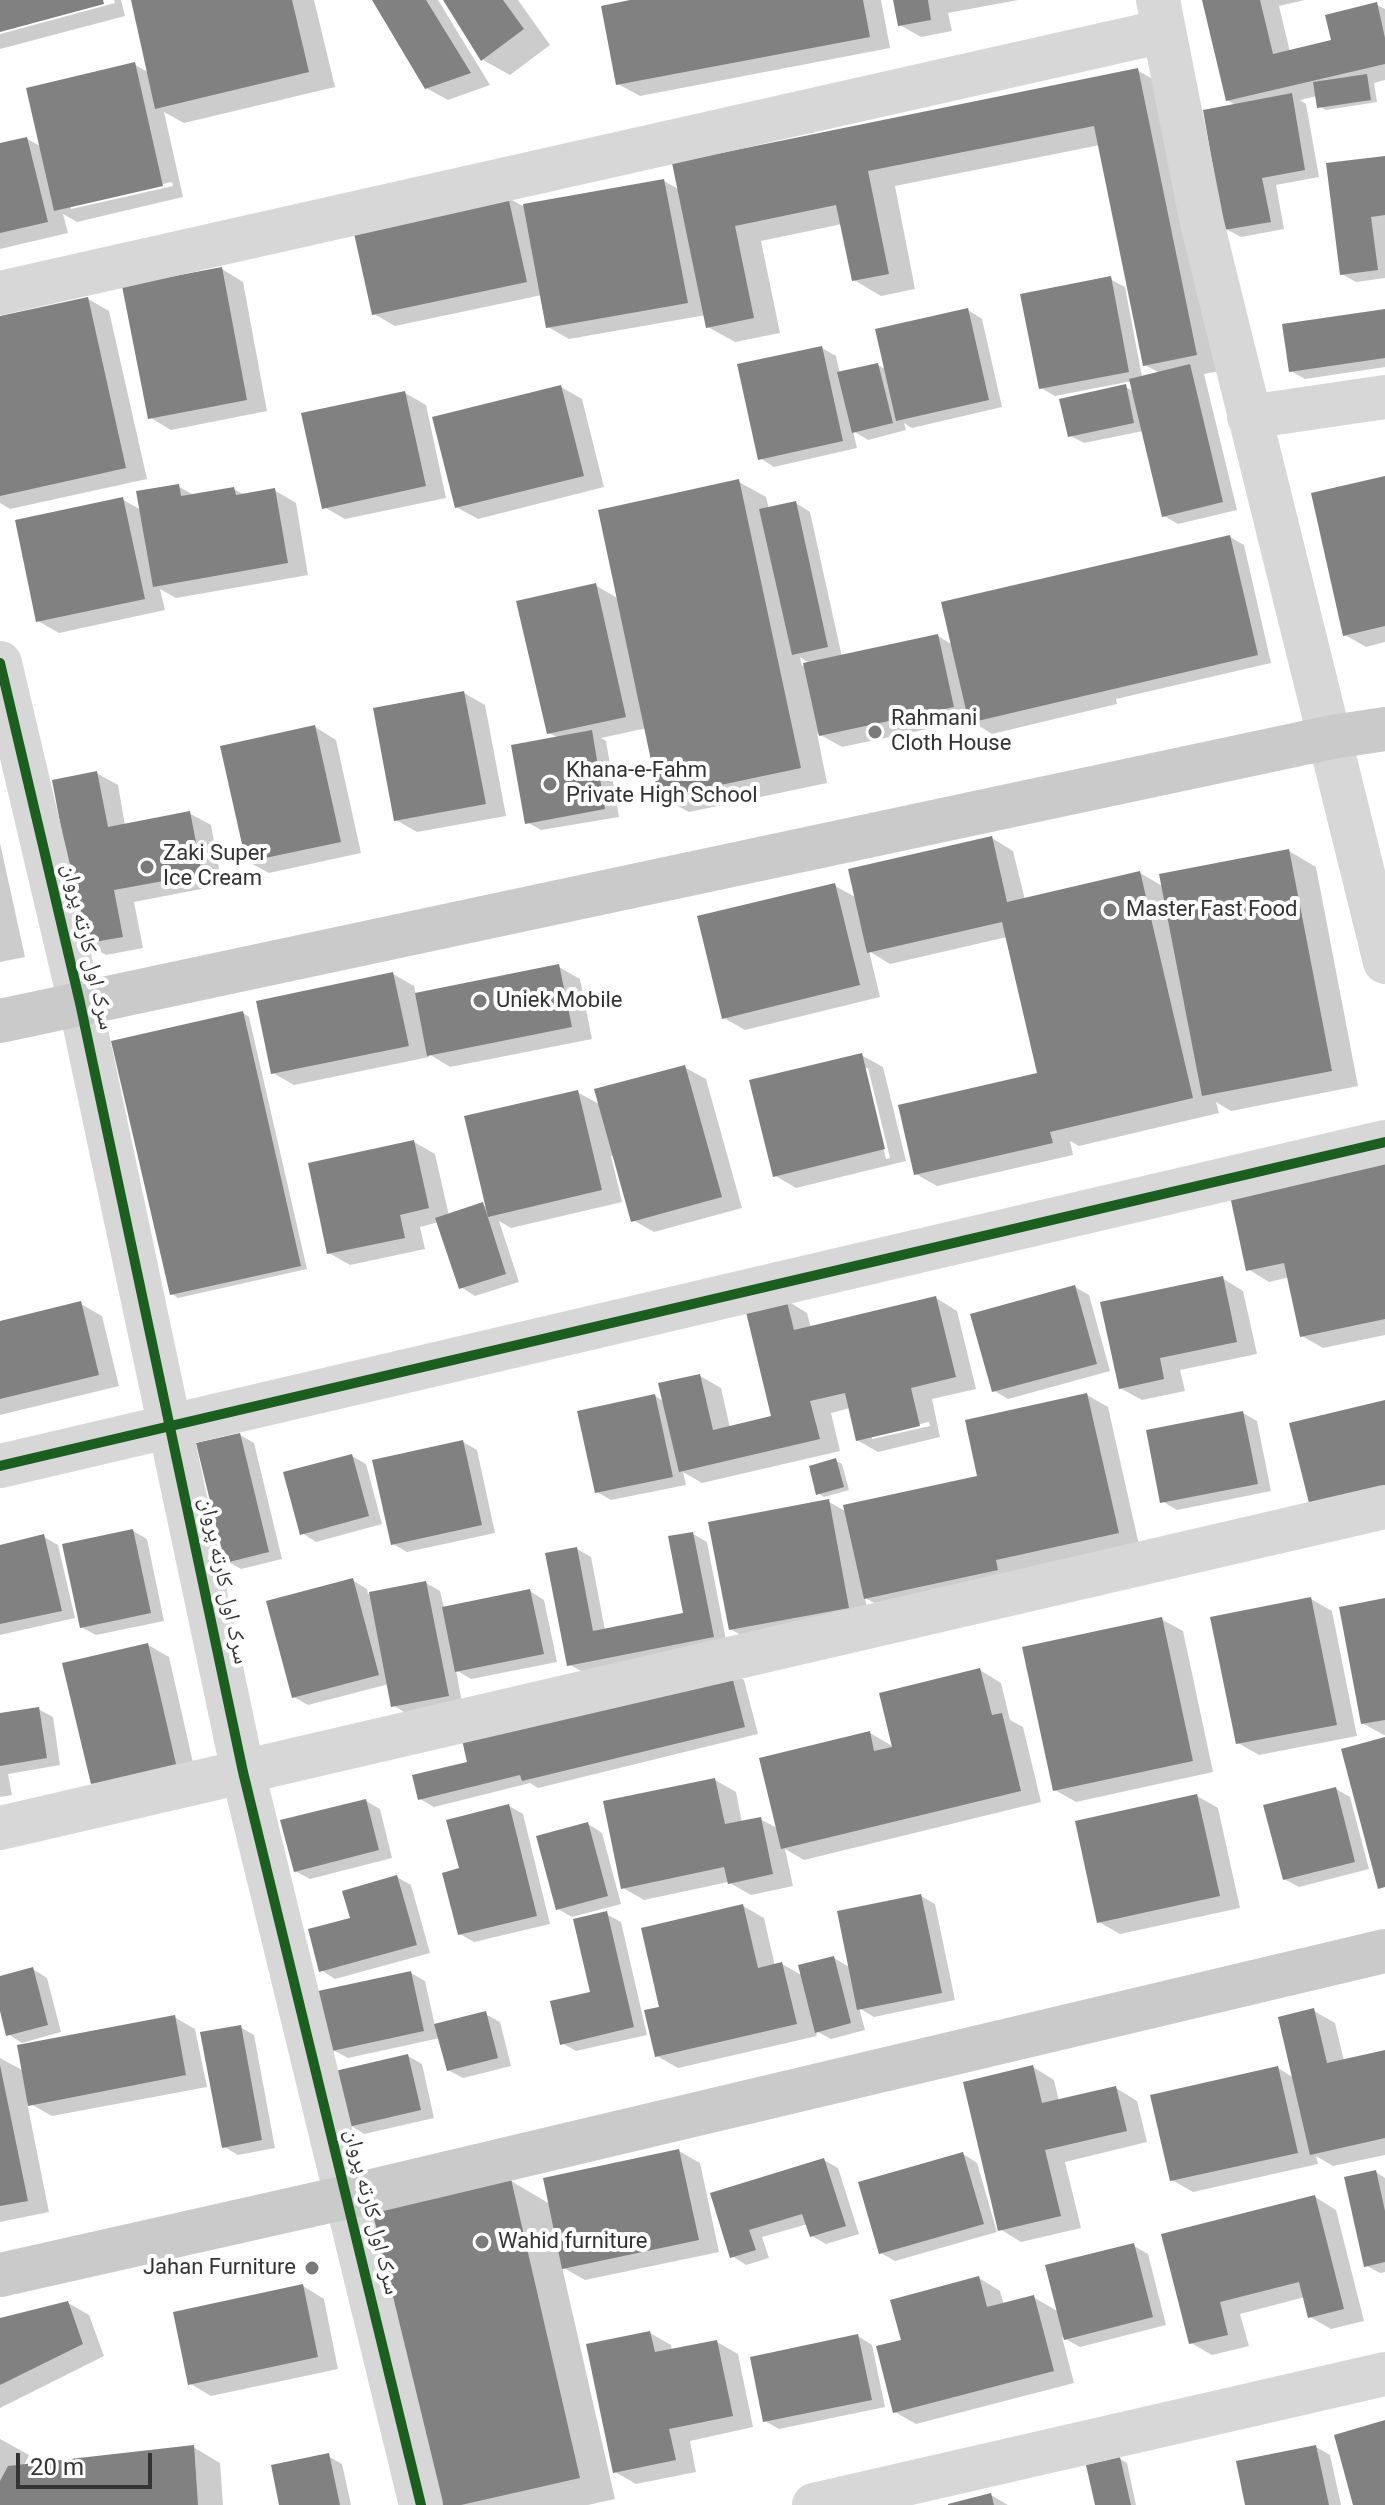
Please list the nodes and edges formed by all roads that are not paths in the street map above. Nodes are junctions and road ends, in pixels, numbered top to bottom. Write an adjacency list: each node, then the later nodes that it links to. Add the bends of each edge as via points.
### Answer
1 (1161, 16): 2 (street); 4 (street, via 1202,223)
2 (0, 293)
3 (1385, 397): 4 (street)
4 (1249, 417): 7 (street)
5 (0, 663): 9 (street, سرک اول کارته پروان)
6 (1385, 729): 7 (main road)
7 (1332, 737): 8 (street); 9 (main road)
8 (1385, 962)
9 (80, 1003): 10 (main road); 12 (street, سرک اول کارته پروان)
10 (0, 1021)
11 (1385, 1142): 12 (street)
12 (170, 1428): 13 (street); 15 (street, سرک اول کارته پروان)
13 (0, 1466)
14 (1385, 1507): 15 (street)
15 (243, 1772): 16 (street); 18 (street, سرک اول کارته پروان)
16 (0, 1828)
17 (1385, 1951): 18 (main road)
18 (347, 2197): 19 (main road); 21 (street, سرک اول کارته پروان)
19 (0, 2275)
20 (1385, 2374): 22 (street)
21 (421, 2505)
22 (814, 2505)

